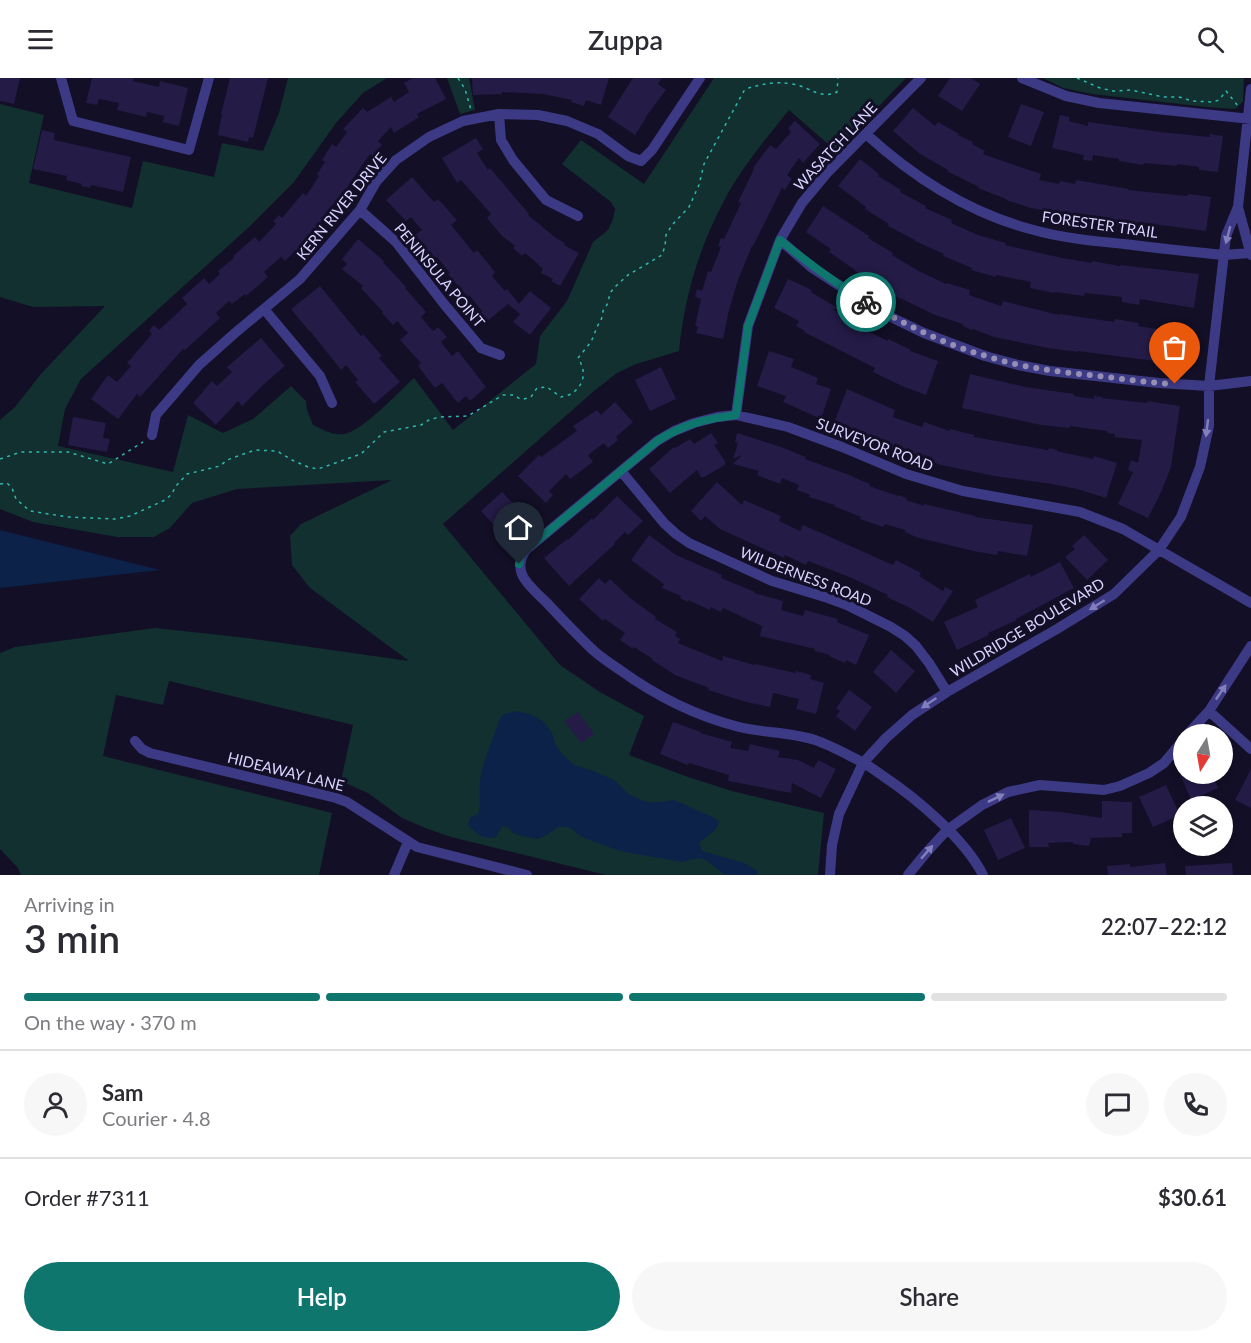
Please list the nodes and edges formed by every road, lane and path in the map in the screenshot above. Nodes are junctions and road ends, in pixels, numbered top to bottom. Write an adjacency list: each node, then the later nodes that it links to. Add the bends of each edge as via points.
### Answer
1 (61, 78): 2 (street, via 73,121 189,150)
2 (209, 78)
3 (458, 78): 11 (path)
4 (700, 78): 10 (street, KERN RIVER DRIVE, via 641,161 598,134 567,122 538,115)
5 (838, 78): 29 (path, via 837,92 830,95 795,84 769,82 746,89 704,164 689,207 666,235 662,255 628,275 610,293 591,342 578,358 583,366 583,379 570,394 561,397 547,387 537,388 524,399 503,395 468,416 439,417 384,432 361,454 318,469 278,451 255,450 220,466 187,474 165,500 115,519 30,511 16,499 7,483)
6 (921, 78): 13 (street, WASATCH LANE)
7 (1022, 78): 12 (street, via 1066,96 1099,103)
8 (1077, 78): 12 (path, via 1113,91 1131,90 1192,102 1213,102 1226,91)
9 (1251, 89): 12 (street, WILDRIDGE BOULEVARD)
10 (499, 114): 11 (street, KERN RIVER DRIVE); 16 (street, via 501,140 513,160 546,200)
11 (473, 119): 15 (street, KERN RIVER DRIVE, via 429,136 396,160 376,182)
12 (1249, 119): 14 (street, WILDRIDGE BOULEVARD)
13 (866, 134): 17 (street, WASATCH LANE, via 802,203); 19 (street, FORESTER TRAIL, via 936,189 1006,222 1064,237)
14 (1238, 207): 18 (street, WILDRIDGE BOULEVARD); 19 (street, WILDRIDGE BOULEVARD, one-way to 19, via 1226,236)
15 (360, 210): 20 (street, KERN RIVER DRIVE, via 300,279); 21 (street, PENINSULA POINT, via 396,242 481,348)
16 (578, 216)
17 (780, 240): 23 (street, via 812,267 895,319 985,356 1050,371); 25 (street, WASATCH LANE, via 748,326)
18 (1251, 254): 19 (street, FORESTER TRAIL)
19 (1224, 255): 23 (street, WILDRIDGE BOULEVARD)
20 (264, 309): 24 (street, via 320,376); 26 (street, KERN RIVER DRIVE, via 199,365 156,415)
21 (500, 355)
22 (1251, 381): 23 (street)
23 (1209, 386): 30 (street, WILDRIDGE BOULEVARD, one-way to 30, via 1209,426 1200,467 1181,517)
24 (332, 403)
25 (736, 415): 28 (street, SURVEYOR ROAD, via 674,431); 30 (street, SURVEYOR ROAD, via 788,427 906,474 963,491 1080,512 1123,529)
26 (152, 435): 27 (path, via 108,464 68,452 21,452)
27 (0, 459)
28 (621, 471): 33 (street, WILDERNESS ROAD, via 664,523 689,543 772,581 828,597 891,627 916,646); 39 (street, SURVEYOR ROAD, via 521,556 521,574 534,590 596,653 658,695 741,728 814,740)
29 (0, 484)
30 (1160, 550): 31 (street, SURVEYOR ROAD); 33 (street, WILDRIDGE BOULEVARD, one-way to 33, via 1114,594)
31 (1251, 603)
32 (1251, 646): 34 (street, one-way to 32)
33 (947, 692): 39 (street, WILDRIDGE BOULEVARD, one-way to 39, via 912,715)
34 (1209, 711): 35 (street); 37 (street)
35 (1197, 724)
36 (135, 741): 41 (street, HIDEAWAY LANE, via 150,753 347,802)
37 (1251, 749)
38 (1173, 752): 40 (street, one-way to 38, via 1008,792 1040,785 1104,790 1149,773)
39 (863, 763): 40 (street, via 907,793); 44 (street, WILDRIDGE BOULEVARD, via 839,814)
40 (947, 830): 45 (street, one-way to 40); 46 (street)
41 (408, 842): 42 (street); 43 (street, HIDEAWAY LANE, via 428,851)
42 (394, 875)
43 (527, 875)
44 (830, 875)
45 (909, 875)
46 (982, 875)

